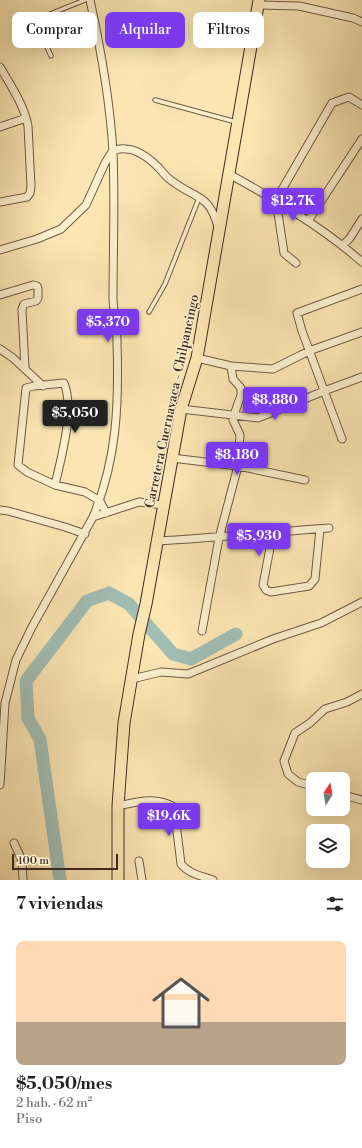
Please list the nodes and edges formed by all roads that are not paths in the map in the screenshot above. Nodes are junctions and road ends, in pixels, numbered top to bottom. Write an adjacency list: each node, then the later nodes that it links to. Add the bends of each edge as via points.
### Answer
1 (84, 0): 5 (lane, via 35,20)
2 (90, 0): 13 (street, via 105,73)
3 (259, 2): 4 (street, via 299,6); 10 (main road, Carretera Cuernavaca - Chilpancingo)
4 (362, 22)
5 (50, 56)
6 (0, 67): 9 (street)
7 (155, 100): 10 (lane)
8 (362, 105): 16 (street, via 349,98 332,103)
9 (26, 118): 11 (street); 17 (street, via 30,193 27,197)
10 (239, 123): 14 (main road, Carretera Cuernavaca - Chilpancingo)
11 (0, 127)
12 (362, 139): 19 (street)
13 (113, 150): 15 (street, via 138,152 155,164 171,181); 22 (street, via 86,205 61,229); 44 (street, via 114,302 118,402 114,446)
14 (229, 178): 16 (street); 20 (main road, Carretera Cuernavaca - Chilpancingo)
15 (200, 197): 20 (street, via 215,216); 27 (lane, via 165,284)
16 (276, 200): 19 (street); 24 (street, via 284,254)
17 (0, 202)
18 (362, 219): 21 (street)
19 (308, 220): 21 (street)
20 (219, 233): 31 (main road, Carretera Cuernavaca - Chilpancingo)
21 (343, 245): 23 (street)
22 (0, 250)
23 (362, 262)
24 (296, 263)
25 (362, 289): 30 (street, via 297,312)
26 (0, 295): 33 (street, via 33,285 38,288 36,301 24,304 22,309)
27 (149, 312)
28 (362, 332): 30 (street)
29 (0, 349): 33 (street)
30 (309, 351): 32 (street, via 273,369); 36 (street)
31 (197, 358): 32 (street); 37 (main road, Carretera Cuernavaca - Chilpancingo)
32 (231, 366): 38 (street, via 233,379 241,388 241,396)
33 (25, 369): 35 (street)
34 (362, 377): 36 (street)
35 (43, 386): 43 (street, via 64,384 67,390 66,434); 43 (street, via 26,388 18,466)
36 (324, 391): 38 (street, via 258,418); 39 (street)
37 (181, 409): 38 (street); 40 (main road, Carretera Cuernavaca - Chilpancingo)
38 (234, 415): 41 (street, via 233,420 240,435)
39 (342, 439)
40 (172, 458): 41 (street); 45 (main road, Carretera Cuernavaca - Chilpancingo)
41 (238, 466): 42 (street); 53 (street)
42 (305, 480)
43 (56, 485): 44 (street, via 85,492)
44 (100, 501): 47 (street); 48 (street)
45 (163, 505): 47 (street, via 139,502); 54 (main road, Carretera Cuernavaca - Chilpancingo)
46 (0, 510): 52 (street, via 65,526)
47 (106, 513): 48 (street)
48 (93, 517): 52 (street)
49 (329, 528): 50 (street)
50 (320, 529): 51 (street); 51 (street, via 313,583 309,586 270,592 263,585)
51 (273, 532): 53 (street)
52 (85, 534): 59 (street, via 16,660 5,703)
53 (219, 538): 54 (street); 56 (street)
54 (157, 541): 57 (main road, Carretera Cuernavaca - Chilpancingo)
55 (362, 602): 57 (street, via 321,623 188,674 161,672)
56 (202, 631)
57 (132, 679): 64 (main road, Carretera Cuernavaca - Chilpancingo, via 124,723)
58 (362, 694): 60 (street, via 325,709 295,733 284,761 288,774 298,782)
59 (0, 778): 61 (street)
60 (306, 784)
61 (0, 785)
62 (350, 796): 63 (street)
63 (362, 800)
64 (118, 806): 68 (main road, Carretera Cuernavaca - Chilpancingo); 70 (street, via 148,800 167,802 174,807 182,864 192,873)
65 (14, 843): 67 (street, via 22,860)
66 (139, 862): 69 (street)
67 (23, 880)
68 (118, 880)
69 (142, 880)
70 (213, 880)

